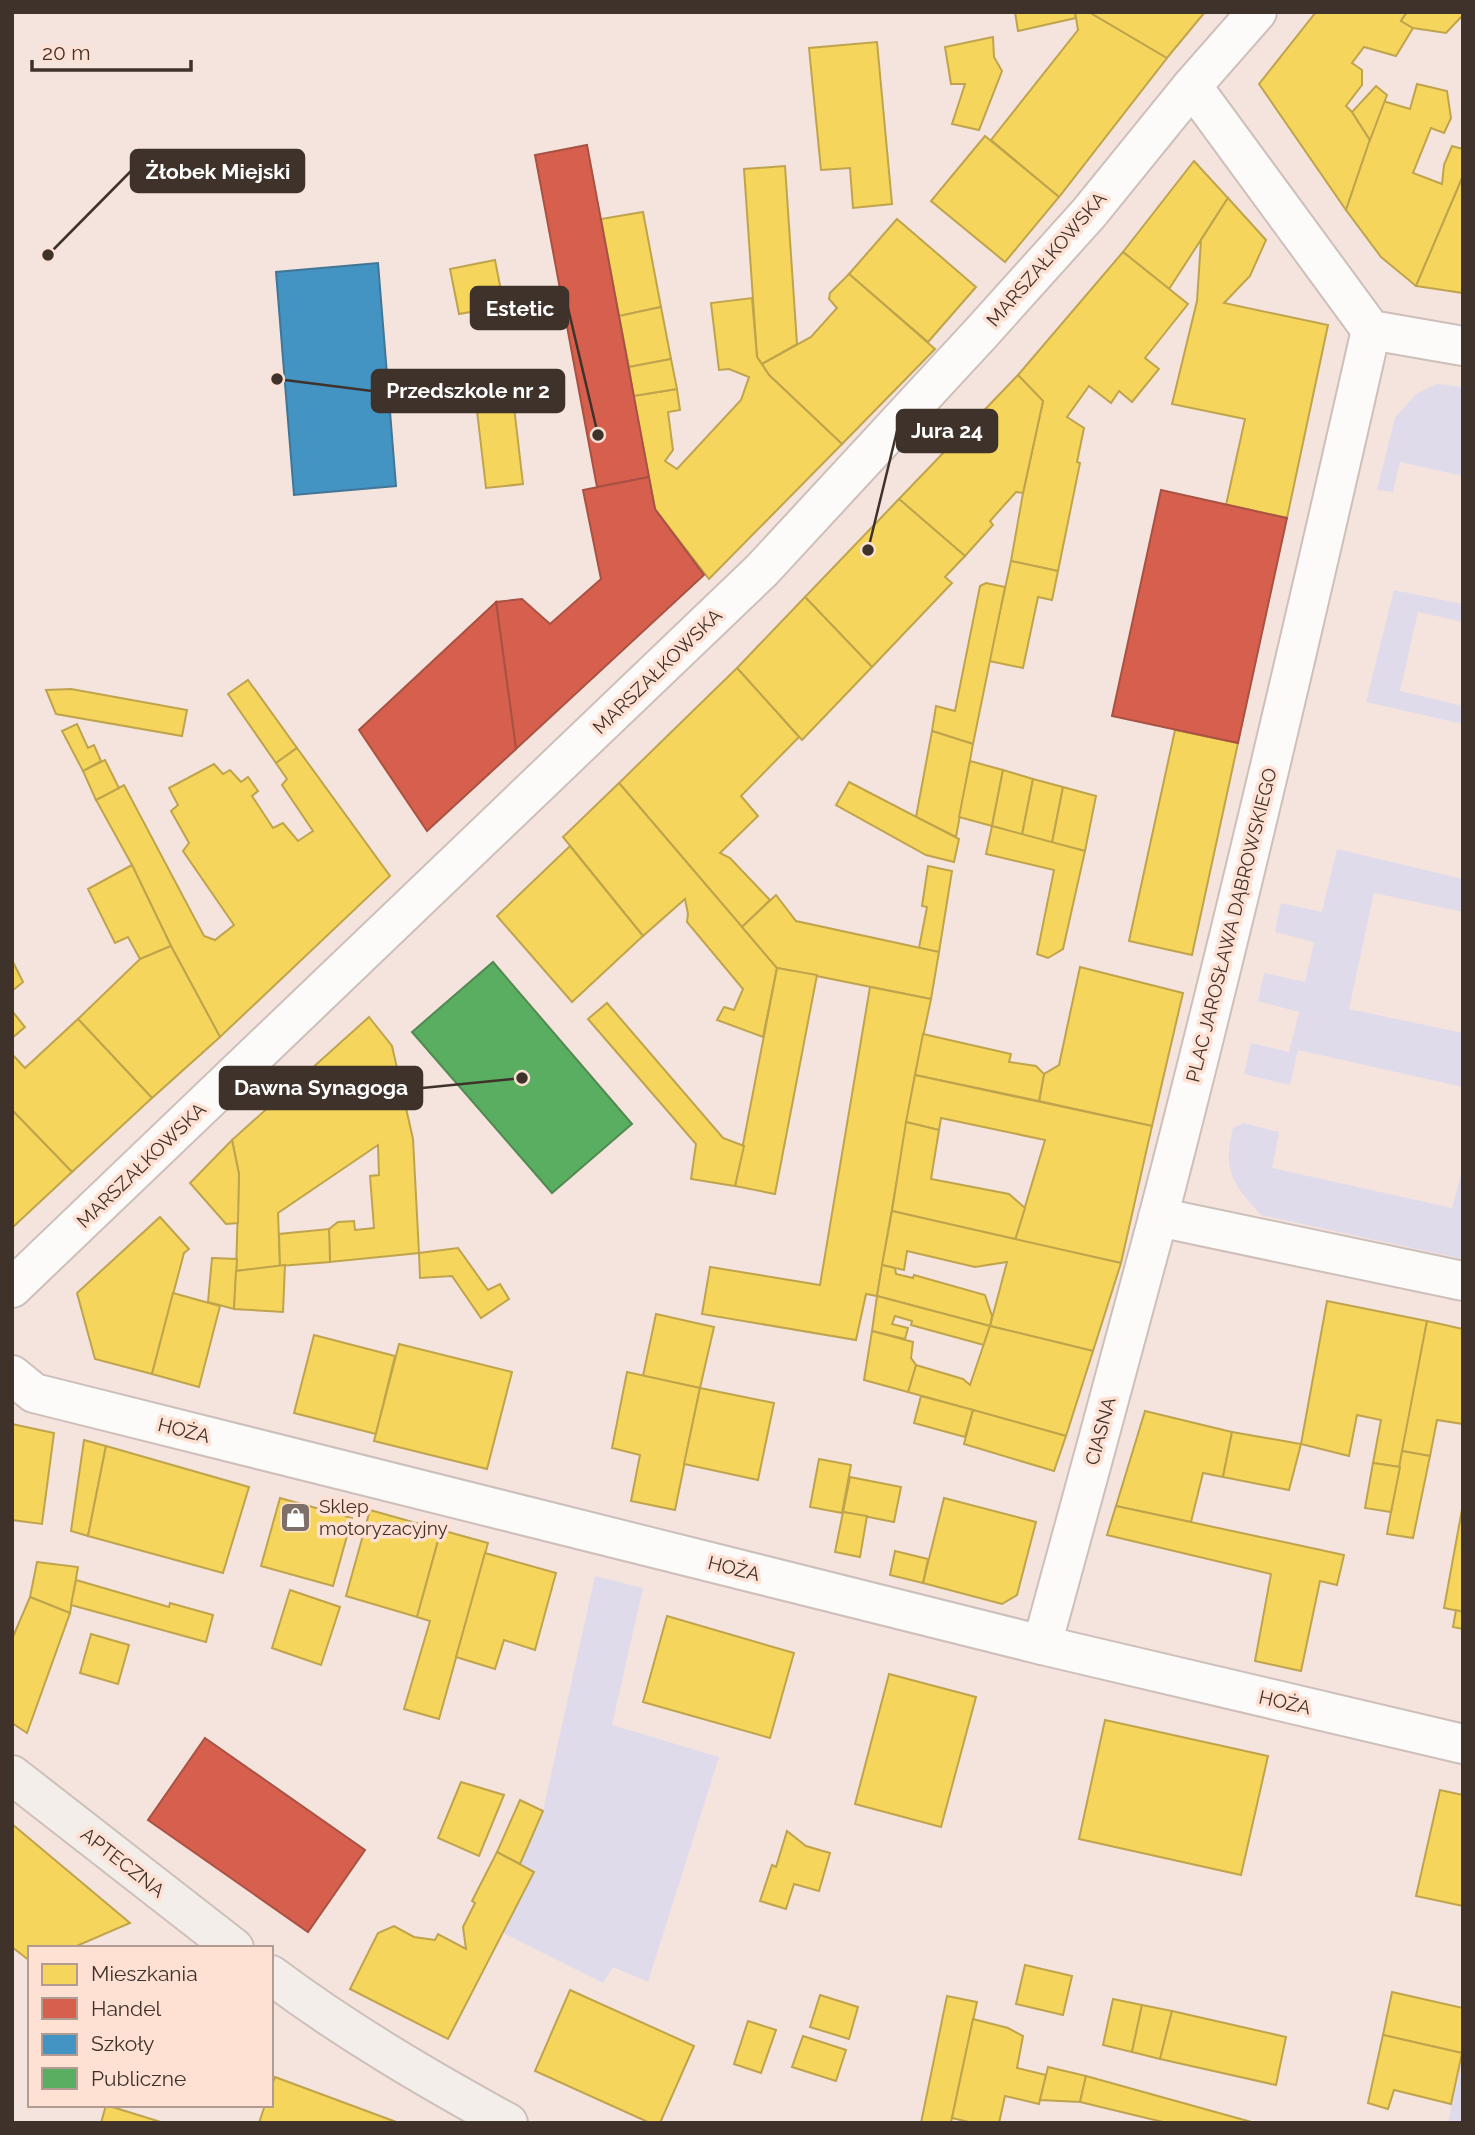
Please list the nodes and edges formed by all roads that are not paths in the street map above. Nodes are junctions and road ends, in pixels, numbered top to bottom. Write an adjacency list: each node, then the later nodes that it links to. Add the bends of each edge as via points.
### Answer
1 (1257, 12): 2 (street, MARSZAŁKOWSKA)
2 (1192, 86): 3 (street); 7 (street, MARSZAŁKOWSKA, via 1089,213 762,570)
3 (1371, 330): 4 (street); 5 (street, PLAC JAROSŁAWA DĄBROWSKIEGO, via 1272,760)
4 (1463, 346)
5 (1158, 1217): 6 (street); 9 (street, CIASNA)
6 (1463, 1281)
7 (12, 1288)
8 (12, 1375): 9 (street, HOŻA, via 34,1393)
9 (1042, 1645): 10 (street, HOŻA)
10 (1463, 1744)
11 (12, 1775): 12 (street, APTECZNA)
12 (231, 1946)
13 (273, 1976): 14 (street, via 386,2052)
14 (508, 2123)

